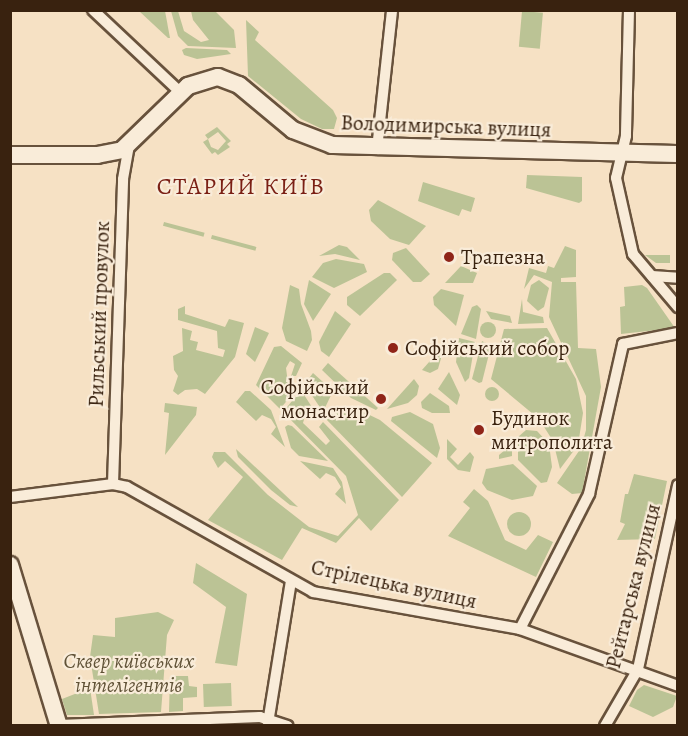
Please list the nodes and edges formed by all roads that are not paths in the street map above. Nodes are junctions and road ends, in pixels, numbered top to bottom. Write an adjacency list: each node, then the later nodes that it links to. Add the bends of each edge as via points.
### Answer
1 (392, 10): 6 (street)
2 (629, 10): 7 (street, via 626,136)
3 (95, 11): 4 (street)
4 (180, 92): 5 (main road, Володимирська вулиця); 6 (main road, Володимирська вулиця, via 210,78 231,80 285,125 309,138 332,145)
5 (129, 146): 9 (main road, via 97,155); 14 (street, Рильський провулок, via 123,179)
6 (377, 149): 7 (main road, Володимирська вулиця)
7 (621, 154): 8 (main road, Володимирська вулиця); 10 (street, via 616,178 633,254)
8 (678, 154)
9 (10, 155)
10 (652, 276): 11 (street); 12 (street)
11 (678, 278)
12 (678, 308)
13 (678, 333): 19 (street, via 623,344 589,494)
14 (113, 484): 16 (street, Стрілецька вулиця); 18 (street, Стрілецька вулиця, via 149,498)
15 (678, 485): 20 (street, Рейтарська вулиця)
16 (10, 497)
17 (10, 566): 23 (main road)
18 (291, 581): 19 (street, Стрілецька вулиця, via 313,592 365,603); 22 (street)
19 (520, 629): 20 (street, Стрілецька вулиця)
20 (638, 669): 21 (street, Стрілецька вулиця); 25 (street, Рейтарська вулиця)
21 (678, 686)
22 (268, 722): 23 (street); 24 (street)
23 (59, 725)
24 (288, 726)
25 (605, 726)

